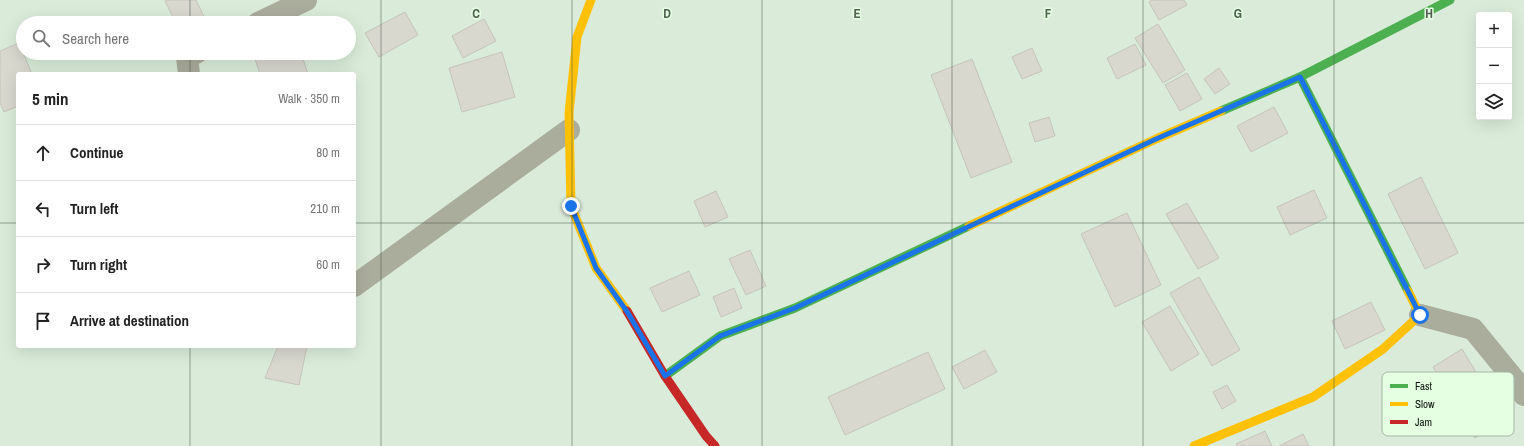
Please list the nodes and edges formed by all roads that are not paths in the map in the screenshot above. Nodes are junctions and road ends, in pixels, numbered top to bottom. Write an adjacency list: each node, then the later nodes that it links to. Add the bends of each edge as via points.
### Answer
1 (306, 0): 4 (street)
2 (591, 0): 8 (street, via 577,37 569,113)
3 (1450, 0): 7 (street)
4 (273, 16)
5 (188, 60): 6 (street)
6 (189, 72)
7 (1300, 77): 10 (street); 12 (street, via 1156,139 795,308 720,336)
8 (570, 130): 9 (street); 12 (street, via 571,206 596,268 628,313)
9 (356, 285)
10 (1420, 315): 11 (street, via 1473,329); 16 (street, via 1383,349 1313,397)
11 (1508, 372)
12 (665, 376): 15 (street, via 706,436)
13 (1514, 379): 14 (street)
14 (1524, 396)
15 (716, 446)
16 (1194, 446)

